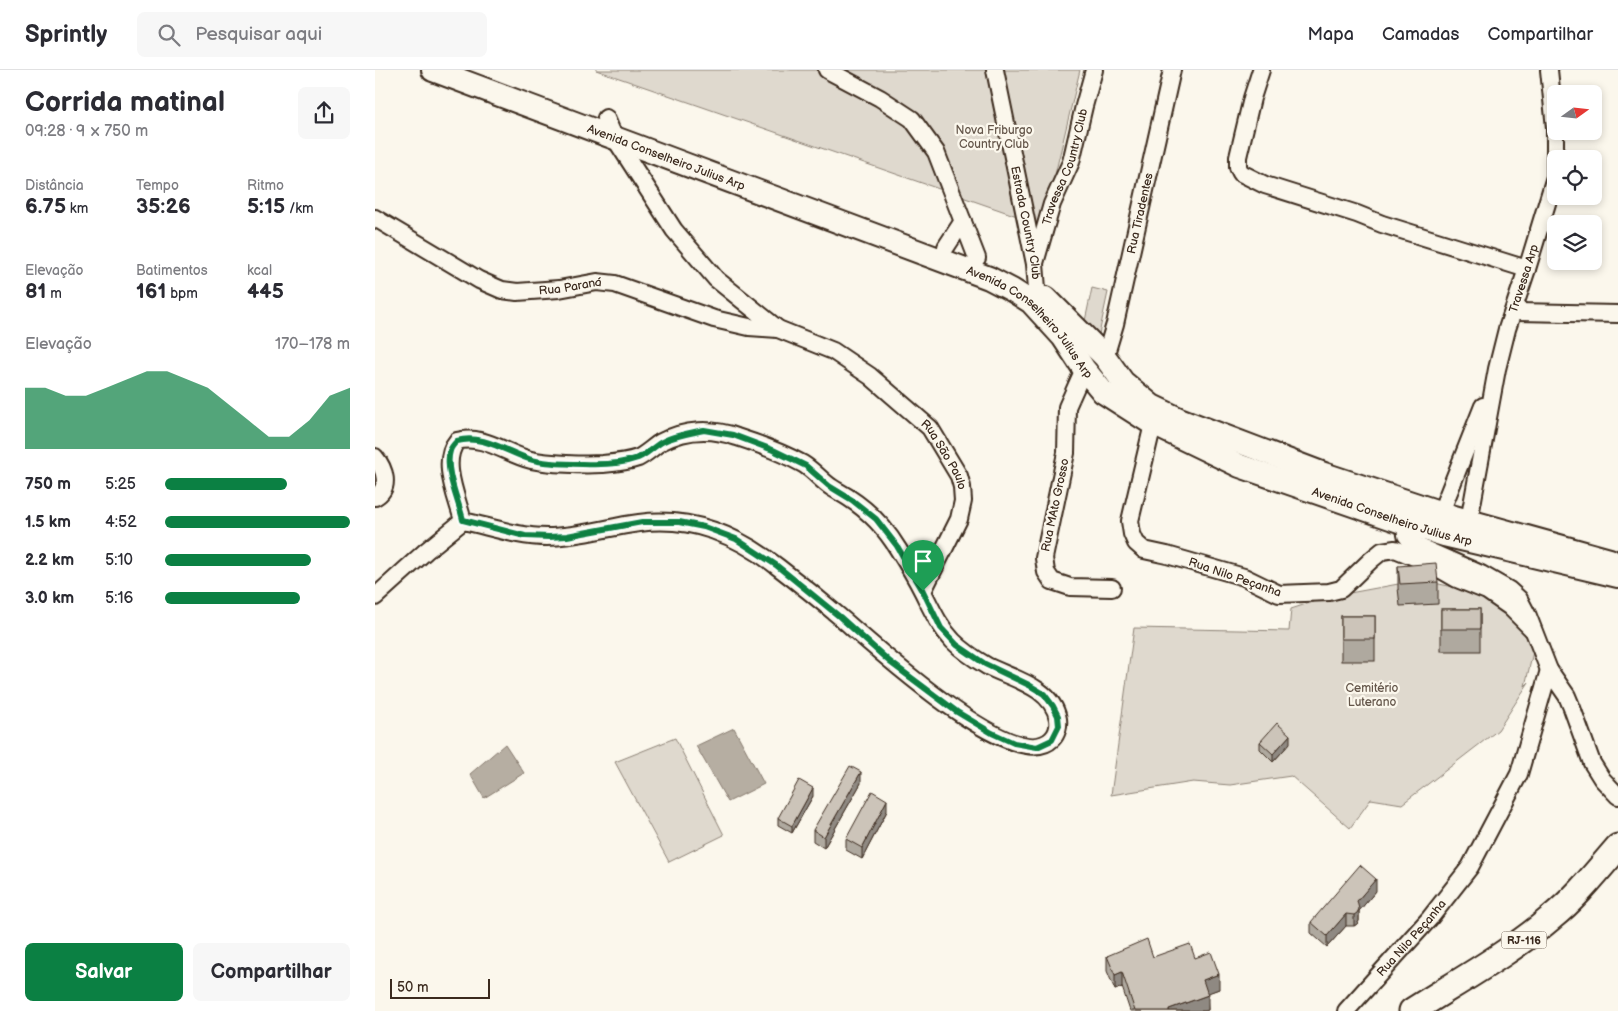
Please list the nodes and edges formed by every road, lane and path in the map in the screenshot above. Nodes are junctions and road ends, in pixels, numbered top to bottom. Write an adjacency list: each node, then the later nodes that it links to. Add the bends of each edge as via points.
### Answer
1 (433, 70): 9 (main road, Avenida Conselheiro Julius Arp)
2 (469, 70): 9 (main road, Avenida Conselheiro Julius Arp)
3 (827, 70): 11 (street, via 880,98 911,119 936,152)
4 (995, 70): 14 (street, Estrada Country Club)
5 (1094, 70): 14 (street, Travessa Country Club, via 1071,162 1052,204)
6 (1172, 70): 20 (street, Rua Tiradentes)
7 (1261, 70): 15 (street, via 1238,157 1241,173 1265,185)
8 (1549, 70): 15 (street, Travessa Arp, via 1555,128 1555,177)
9 (610, 127): 12 (main road, Avenida Conselheiro Julius Arp); 19 (street, Rua São Paulo, via 675,230 716,279); 22 (main road, Avenida Conselheiro Julius Arp, via 989,278 1031,302 1063,337)
10 (375, 218): 19 (street, Rua Paraná, via 479,280 502,290 559,289 597,282 615,284 714,319 749,327)
11 (963, 221): 12 (street); 13 (street)
12 (946, 247): 13 (main road, Avenida Conselheiro Julius Arp)
13 (977, 258): 16 (main road, Avenida Conselheiro Julius Arp)
14 (1035, 264): 16 (street, Estrada Country Club)
15 (1527, 269): 17 (street, Travessa Arp)
16 (1037, 289): 20 (main road, Avenida Conselheiro Julius Arp)
17 (1513, 312): 18 (street); 21 (street, Travessa Arp)
18 (1618, 314)
19 (778, 329): 33 (street, Rua São Paulo, via 833,351 870,376 930,428 959,476 963,501 959,518)
20 (1105, 357): 26 (main road, Avenida Conselheiro Julius Arp, via 1123,382 1152,406 1179,419 1325,474)
21 (1497, 369): 26 (street, Travessa Arp); 28 (street, Travessa Arp)
22 (1085, 370): 23 (main road, Avenida Conselheiro Julius Arp, via 1103,392); 32 (street, Rua MAto Grosso, via 1067,407 1066,453 1044,558 1046,572 1052,581 1070,587)
23 (1153, 424): 29 (main road, Avenida Conselheiro Julius Arp, via 1239,466); 35 (street, Rua Nilo Peçanha, via 1130,521 1131,534 1144,550 1244,578 1279,594 1341,589 1382,551 1395,549 1487,591)
24 (375, 458): 25 (street, via 386,479 383,490)
25 (375, 497)
26 (1441, 512): 28 (main road, Avenida Conselheiro Julius Arp)
27 (463, 520): 33 (street, via 449,459 449,452 457,441 466,438 479,440 531,460 601,464 640,457 663,442 704,430 733,435 806,466 876,519 897,546); 33 (street, via 525,536 549,537 642,522 679,522 704,527 736,539 776,565 890,662 957,712 1014,743 1037,747 1052,740 1059,726 1058,716 1044,694 985,664 957,645 941,628); 34 (street)
28 (1469, 521): 30 (main road, Avenida Conselheiro Julius Arp)
29 (1405, 523): 31 (main road, Avenida Conselheiro Julius Arp); 35 (street, Rua Nilo Peçanha, via 1406,536 1413,544 1509,590 1519,599)
30 (1618, 562)
31 (1618, 576)
32 (1112, 588)
33 (923, 591)
34 (375, 597)
35 (1532, 629): 36 (street, Rua Nilo Peçanha)
36 (1549, 670): 37 (street, Rua Nilo Peçanha, via 1567,696 1592,764); 40 (street, Rua Nilo Peçanha, via 1519,774 1470,867 1430,918)
37 (1618, 796)
38 (1618, 847): 41 (main road, RJ-116, via 1554,916)
39 (1618, 866): 42 (main road, RJ-116, via 1536,951)
40 (1346, 1011)
41 (1412, 1011)
42 (1444, 1011)

